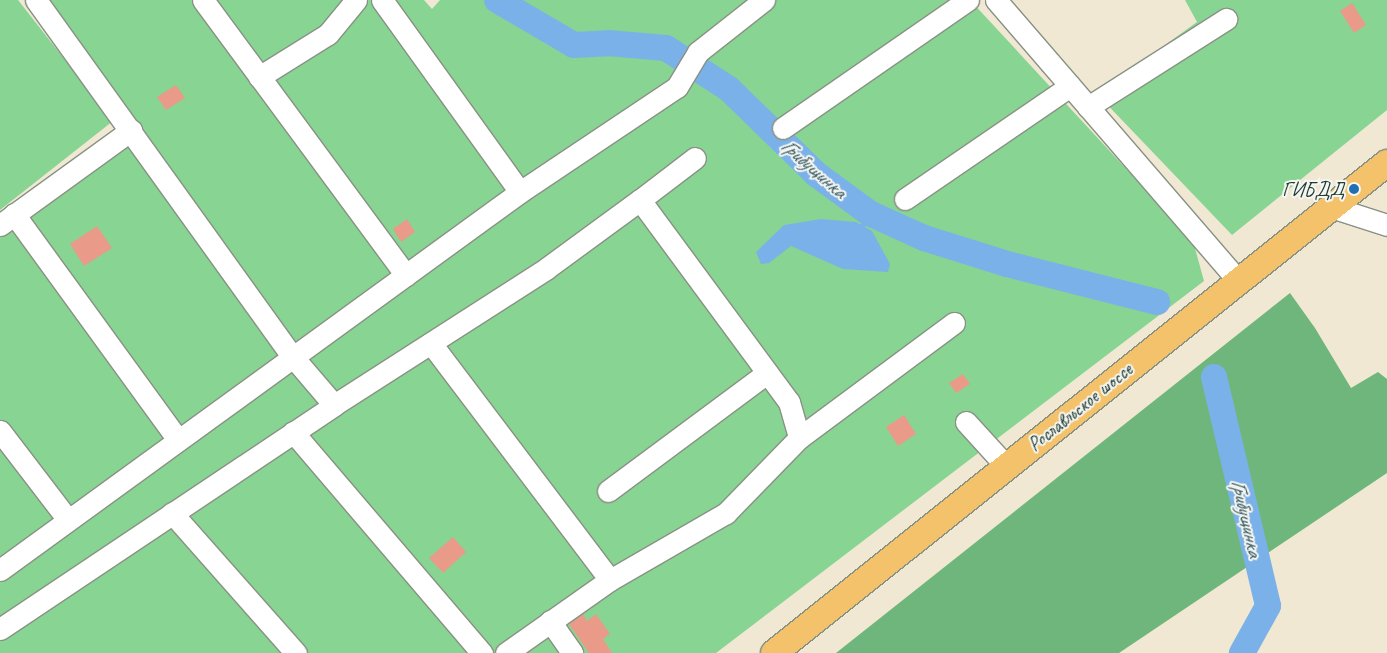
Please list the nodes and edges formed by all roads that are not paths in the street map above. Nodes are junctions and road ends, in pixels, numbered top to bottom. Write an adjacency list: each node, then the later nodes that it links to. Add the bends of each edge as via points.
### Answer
1 (36, 0): 13 (lane)
2 (202, 0): 9 (lane)
3 (356, 0): 9 (lane, via 328,34)
4 (382, 0): 16 (lane)
5 (764, 0): 16 (lane, via 698,52 677,87)
6 (968, 0): 12 (lane)
7 (996, 0): 10 (lane)
8 (1226, 19): 11 (lane)
9 (259, 77): 22 (lane)
10 (1070, 86): 11 (lane); 17 (lane)
11 (1088, 107): 23 (lane)
12 (783, 128)
13 (131, 130): 20 (lane); 26 (lane)
14 (695, 158): 18 (lane)
15 (1387, 163): 19 (main road, Рославльское шоссе)
16 (520, 192): 22 (lane)
17 (906, 199)
18 (640, 200): 25 (lane, via 547,268); 27 (lane)
19 (1331, 207): 21 (lane); 23 (main road, Рославльское шоссе)
20 (7, 220): 33 (lane)
21 (1387, 225)
22 (406, 275): 26 (lane)
23 (1238, 280): 34 (main road, Рославльское шоссе)
24 (954, 323): 32 (lane)
25 (431, 343): 28 (lane); 39 (lane)
26 (293, 357): 28 (lane); 33 (lane)
27 (767, 373): 32 (lane, via 789,402); 35 (lane)
28 (334, 405): 31 (lane)
29 (966, 422): 34 (lane)
30 (0, 430): 37 (lane)
31 (293, 432): 36 (lane); 43 (lane)
32 (799, 438): 39 (lane, via 726,513)
33 (178, 440): 37 (lane)
34 (1006, 466): 46 (main road, Рославльское шоссе)
35 (608, 491)
36 (172, 513): 41 (lane); 42 (lane)
37 (68, 520): 38 (lane)
38 (0, 570)
39 (610, 580): 40 (lane)
40 (550, 621): 44 (lane); 45 (lane)
41 (0, 629)
42 (296, 653)
43 (482, 653)
44 (506, 653)
45 (572, 653)
46 (774, 653)

